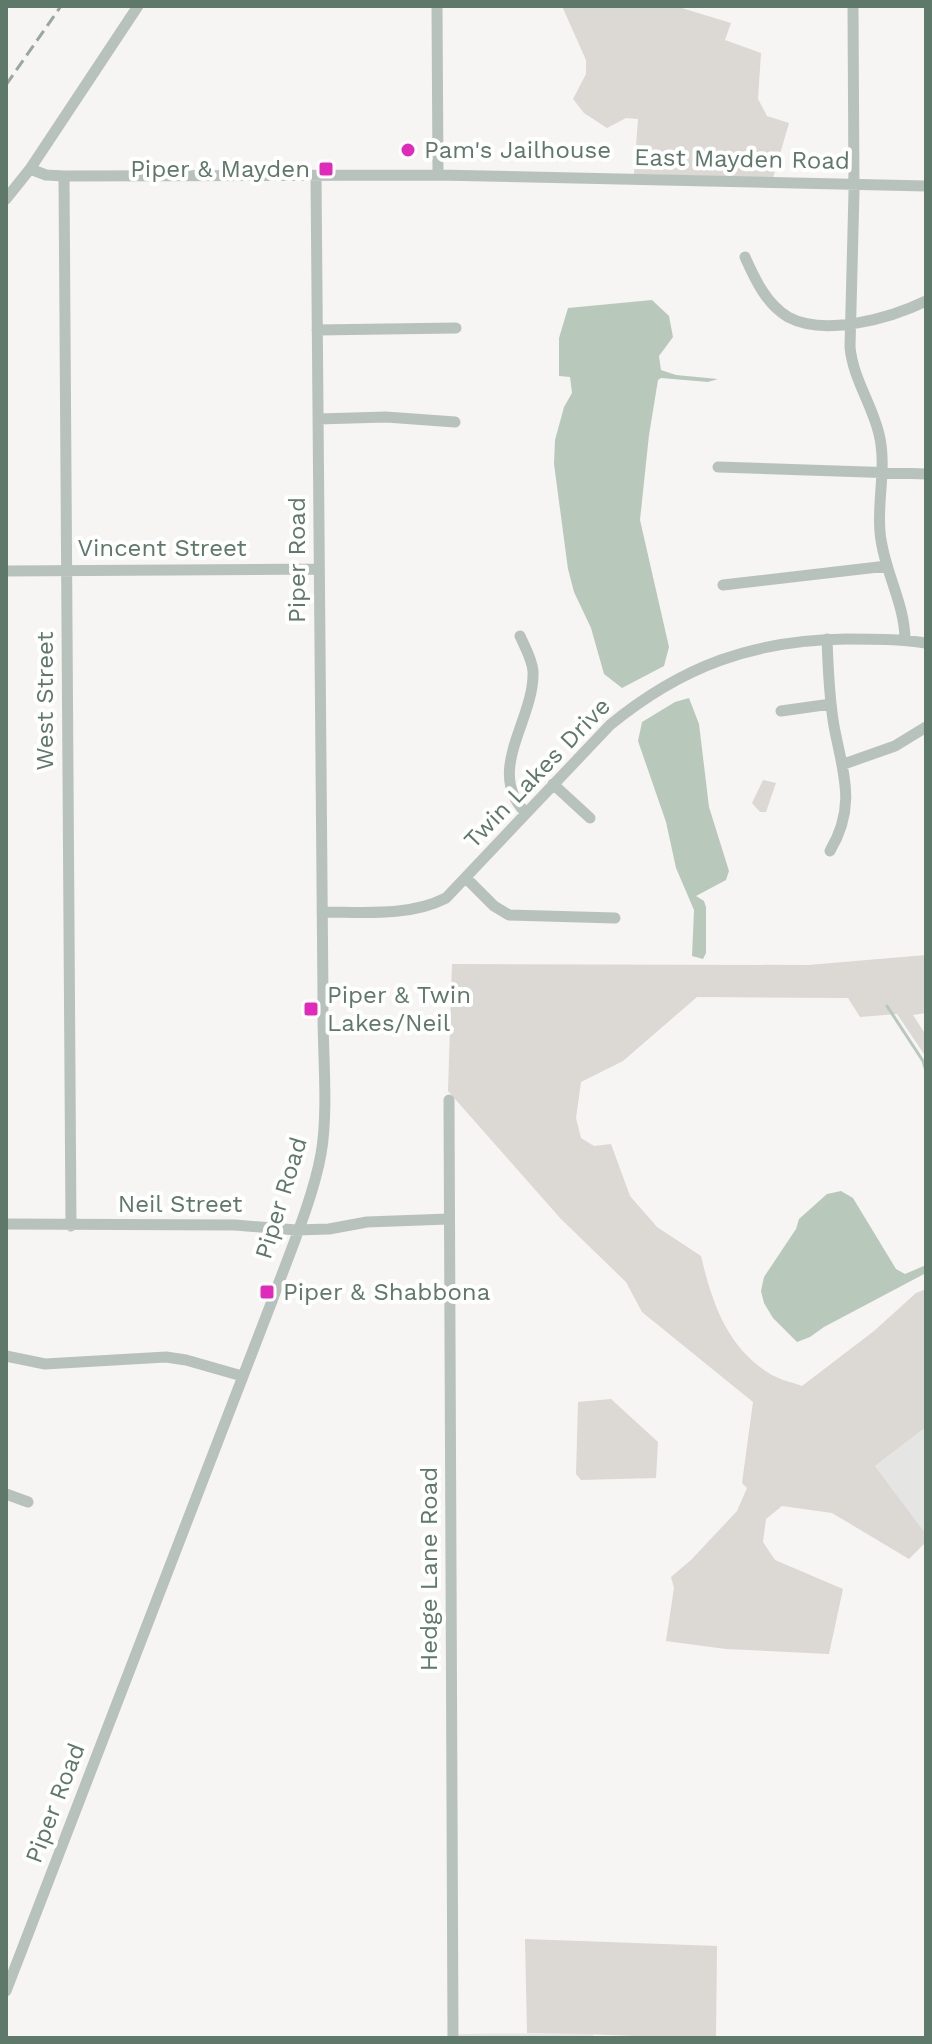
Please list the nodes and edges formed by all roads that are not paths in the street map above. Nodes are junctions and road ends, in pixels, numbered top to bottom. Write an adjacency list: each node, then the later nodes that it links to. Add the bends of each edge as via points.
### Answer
1 (138, 6): 4 (street)
2 (437, 6): 5 (street)
3 (853, 6): 8 (street)
4 (30, 169): 6 (street, East Mayden Road); 10 (street)
5 (438, 175): 7 (street, East Mayden Road); 8 (street, East Mayden Road)
6 (64, 176): 7 (street, East Mayden Road); 24 (street, West Street)
7 (316, 176): 15 (street, Piper Road)
8 (854, 184): 9 (street, East Mayden Road); 13 (street)
9 (926, 186)
10 (6, 199)
11 (745, 257): 13 (street, via 765,296 789,318)
12 (926, 301): 13 (street)
13 (849, 324): 19 (street, via 851,357 879,434)
14 (456, 328): 15 (street)
15 (317, 330): 16 (street, Piper Road)
16 (318, 419): 17 (street); 22 (street, Piper Road)
17 (455, 422)
18 (718, 467): 19 (street)
19 (882, 472): 20 (street); 21 (street, via 880,532)
20 (926, 474)
21 (887, 566): 25 (street); 28 (street)
22 (319, 569): 24 (street, Vincent Street); 39 (street, Piper Road)
23 (6, 571): 24 (street, Vincent Street)
24 (66, 571): 44 (street, West Street)
25 (723, 585)
26 (520, 636): 35 (street, via 533,669 508,778 512,795)
27 (827, 639): 28 (street, Twin Lakes Drive); 30 (street); 34 (street, Twin Lakes Drive, via 745,651 686,673 610,725)
28 (905, 640): 29 (street, Twin Lakes Drive)
29 (926, 643)
30 (831, 704): 31 (street); 33 (street)
31 (781, 711)
32 (926, 727): 33 (street, via 895,746)
33 (844, 764): 37 (street, via 846,805)
34 (553, 784): 35 (street, Twin Lakes Drive); 36 (street)
35 (526, 813): 38 (street, Twin Lakes Drive)
36 (590, 818)
37 (830, 851)
38 (466, 878): 39 (street, Twin Lakes Drive, via 446,898 425,908); 40 (street, via 504,918)
39 (322, 912): 45 (street, Piper Road, via 323,1140)
40 (615, 918)
41 (449, 1100): 42 (street, Hedge Lane Road)
42 (448, 1219): 45 (street, Neil Street); 51 (street, Hedge Lane Road)
43 (6, 1224): 44 (street, Neil Street)
44 (71, 1226): 45 (street, Neil Street)
45 (296, 1230): 47 (street, Piper Road)
46 (6, 1356): 47 (street, via 45,1364 166,1357)
47 (242, 1376): 50 (street, Piper Road)
48 (6, 1494): 49 (street)
49 (28, 1502)
50 (6, 1991)
51 (453, 2038)

